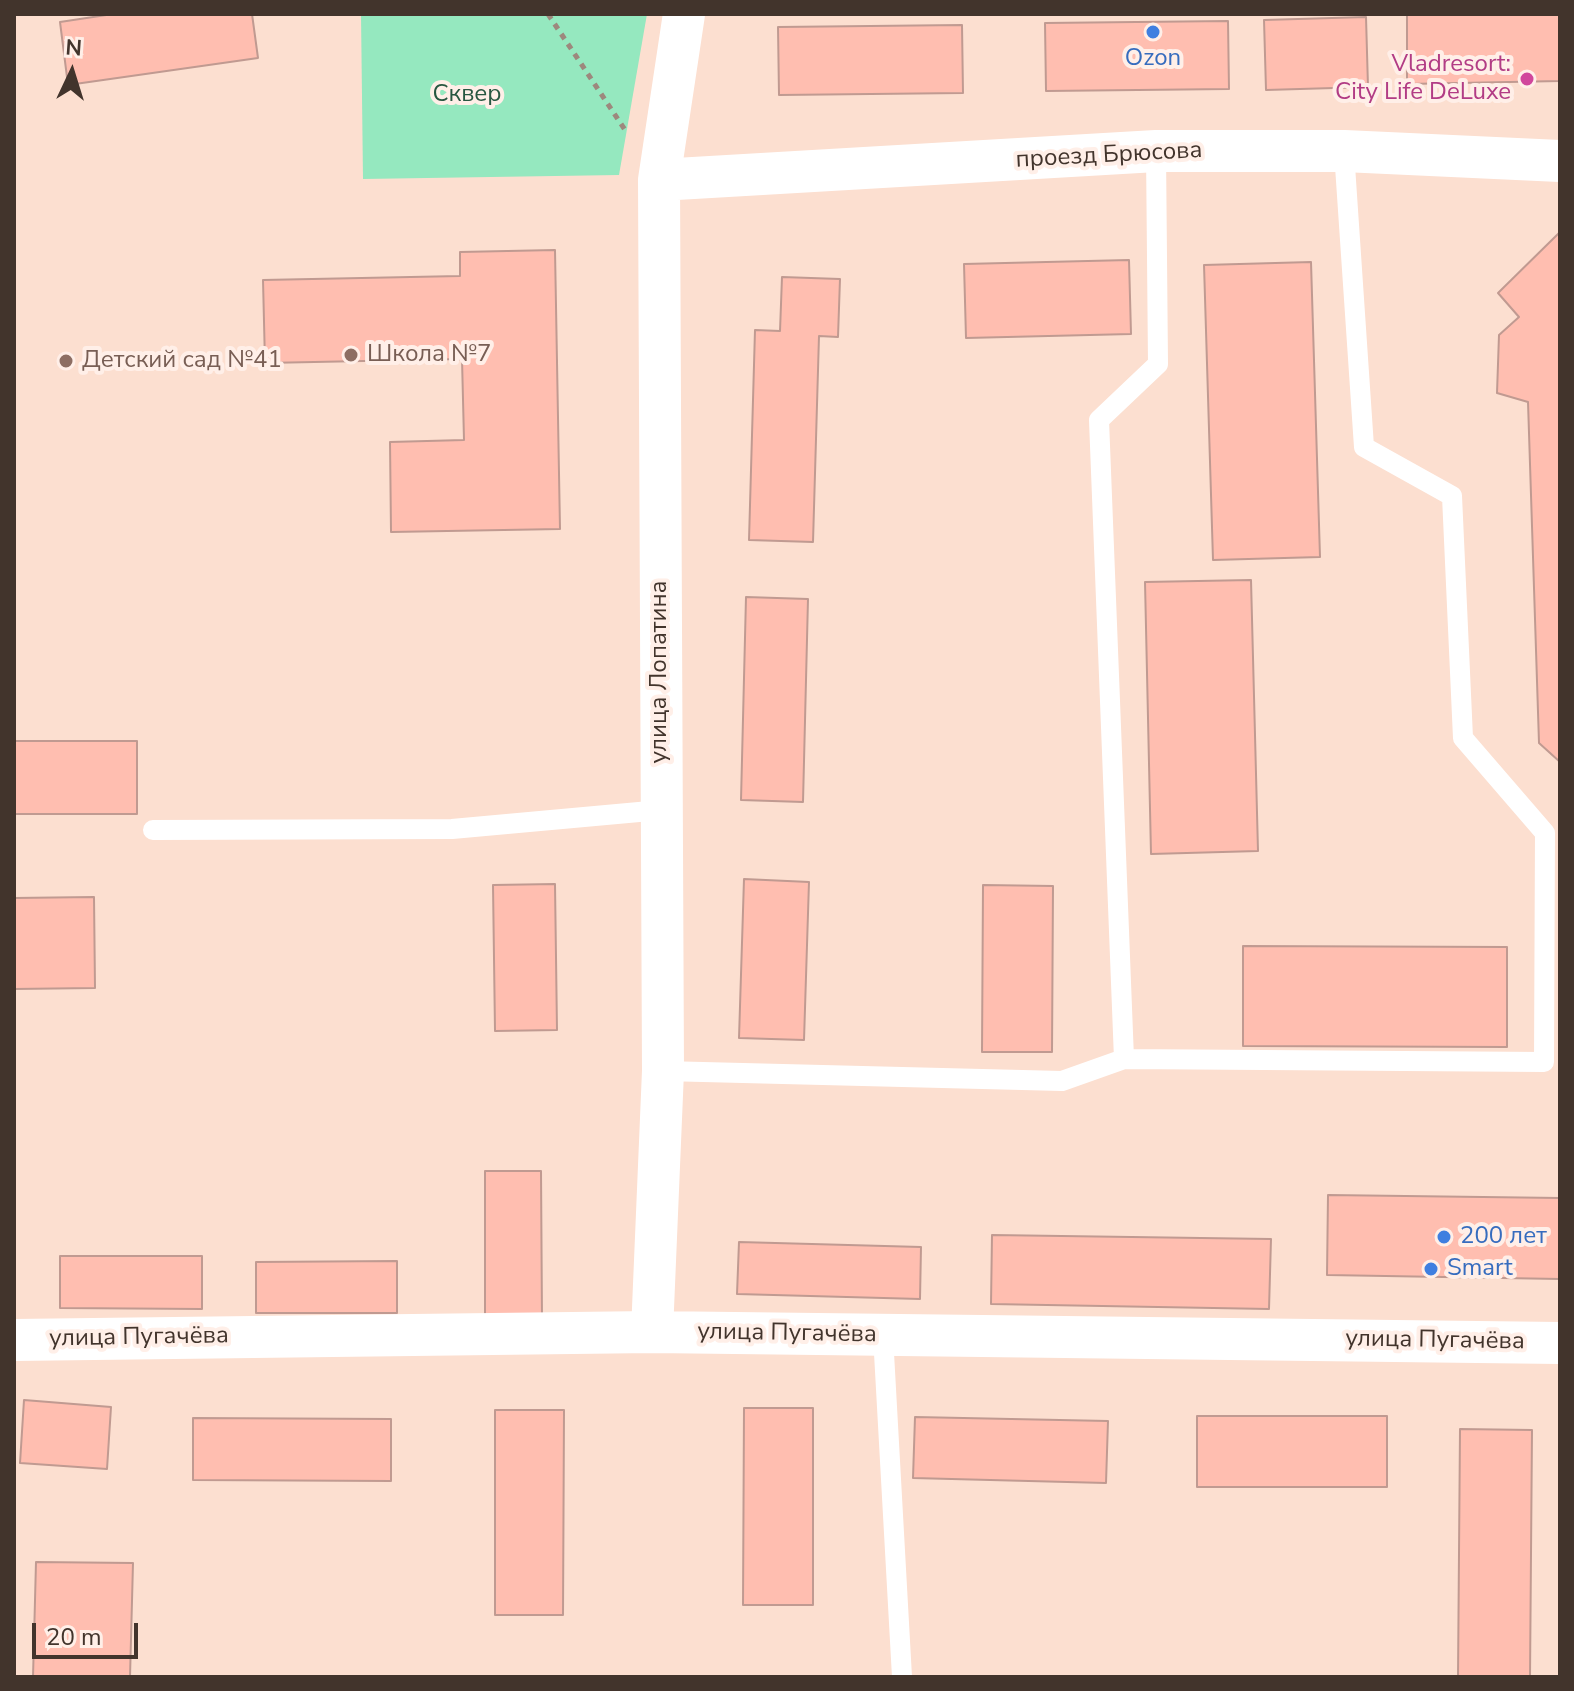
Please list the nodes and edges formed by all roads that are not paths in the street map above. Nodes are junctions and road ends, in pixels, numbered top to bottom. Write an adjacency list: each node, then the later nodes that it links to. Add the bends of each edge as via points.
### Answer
1 (684, 14): 5 (street, улица Лопатина)
2 (1156, 151): 3 (street, проезд Брюсова); 5 (street, проезд Брюсова); 8 (lane, via 1158,364 1099,420)
3 (1344, 151): 4 (street, проезд Брюсова); 9 (lane, via 1364,447 1452,496 1463,738 1545,833)
4 (1560, 161)
5 (659, 180): 6 (street, улица Лопатина)
6 (661, 810): 7 (lane, via 452,829); 10 (street, улица Лопатина)
7 (153, 830)
8 (1124, 1059): 9 (lane); 10 (lane, via 1062,1081)
9 (1552, 1062)
10 (663, 1071): 11 (street, улица Лопатина)
11 (652, 1332): 12 (street, улица Пугачёва); 13 (street, улица Пугачёва)
12 (883, 1335): 14 (street, улица Пугачёва); 15 (lane)
13 (14, 1340)
14 (1560, 1343)
15 (902, 1677)

